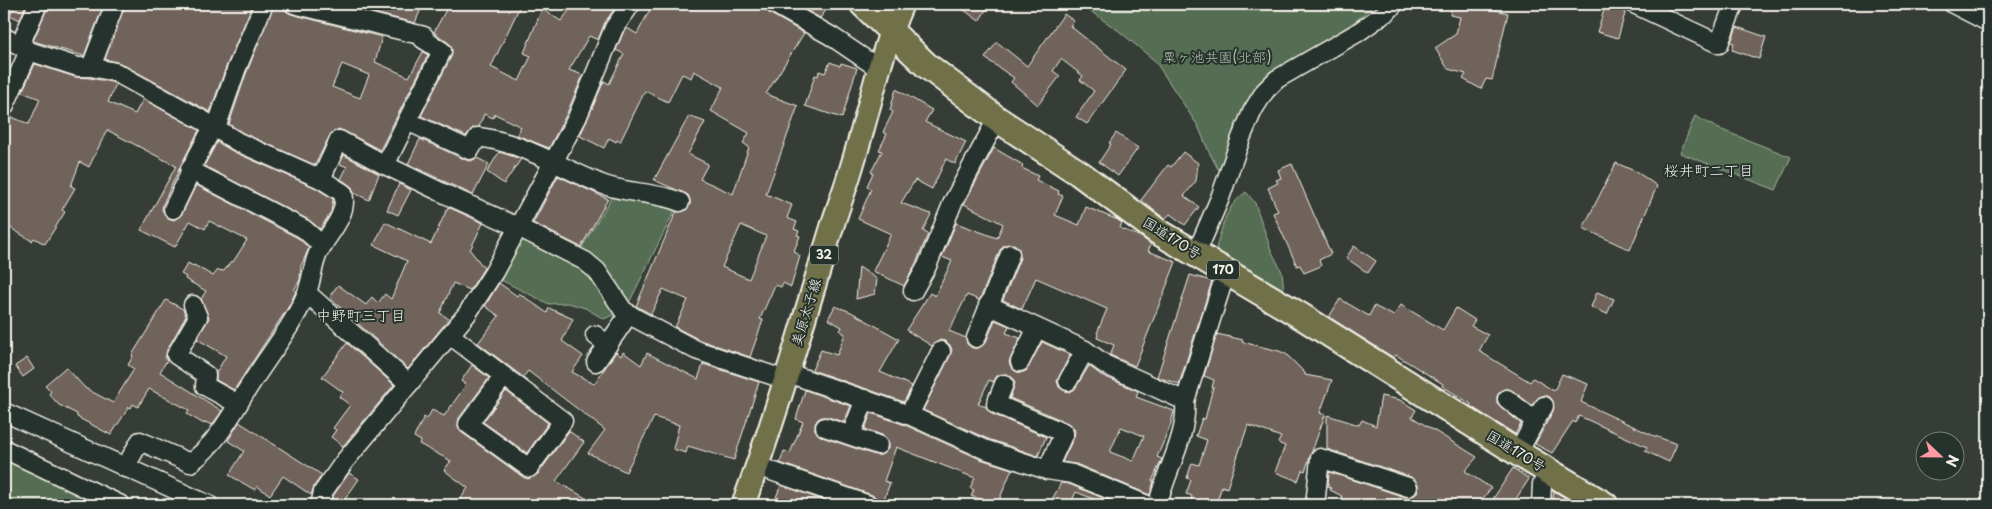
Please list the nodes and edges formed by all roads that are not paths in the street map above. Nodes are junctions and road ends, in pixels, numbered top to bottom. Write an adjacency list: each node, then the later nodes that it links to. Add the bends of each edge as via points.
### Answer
1 (38, 4): 16 (street)
2 (115, 4): 17 (street)
3 (263, 4): 22 (street)
4 (294, 4): 21 (street, via 424,36 423,39 442,51)
5 (631, 4): 23 (street, via 614,28 577,118)
6 (774, 4): 18 (street, via 832,36)
7 (863, 4): 14 (highway, 国道170号 / 170)
8 (902, 4): 14 (main road, 美原太子線 / 32)
9 (1394, 4): 32 (street, via 1363,29 1277,80 1265,91 1241,138)
10 (1634, 4): 11 (street, via 1719,44)
11 (1734, 4)
12 (1953, 4): 13 (street)
13 (1988, 22)
14 (891, 30): 18 (main road, 美原太子線 / 32); 20 (highway, 国道170号 / 170, via 926,64)
15 (4, 37): 16 (street)
16 (24, 48): 17 (street, via 78,67); 19 (street)
17 (91, 67): 22 (street, via 115,72)
18 (878, 68): 47 (main road, 美原太子線 / 32, via 852,166)
19 (4, 107)
20 (997, 118): 32 (highway, 国道170号 / 170, via 1157,231); 34 (street, via 953,202 927,266)
21 (407, 121): 23 (street, via 470,150 478,137 498,139); 24 (street)
22 (214, 128): 25 (street); 26 (street)
23 (554, 162): 27 (street, via 600,184 666,196); 29 (street)
24 (385, 165): 26 (street, via 340,140); 29 (street)
25 (190, 170): 28 (street); 30 (street, via 304,229)
26 (321, 179): 30 (street, via 343,193 345,202)
27 (680, 202)
28 (173, 209)
29 (518, 227): 38 (street, via 597,270); 40 (street, via 494,272)
30 (323, 246): 35 (street)
31 (1010, 254): 37 (street)
32 (1196, 254): 33 (highway, 国道170号 / 170)
33 (1226, 272): 53 (street); 61 (highway, 国道170号 / 170)
34 (913, 291)
35 (307, 293): 49 (street); 54 (street, via 279,344)
36 (193, 305): 54 (street, via 198,317 176,355 206,375 205,386)
37 (988, 306): 39 (street); 41 (street)
38 (629, 314): 44 (street, via 602,340); 47 (street, via 696,350)
39 (1037, 328): 42 (street); 45 (street)
40 (450, 335): 46 (street); 49 (street)
41 (976, 338)
42 (1085, 350): 48 (street); 53 (street, via 1106,365)
43 (941, 351): 56 (street)
44 (596, 362)
45 (1020, 362)
46 (504, 376): 46 (street, via 564,420 528,468 468,424)
47 (787, 377): 51 (street); 62 (main road, 美原太子線 / 32)
48 (1068, 381)
49 (409, 384): 69 (street, via 344,462 323,492)
50 (1004, 384): 64 (street, via 996,404 1064,434)
51 (865, 399): 56 (street); 58 (street)
52 (1507, 399): 61 (street, via 1540,414)
53 (1185, 400): 73 (street, via 1186,415)
54 (238, 404): 63 (street, via 222,431 203,453 190,462 140,441)
55 (4, 412): 63 (street)
56 (909, 415): 64 (street, via 984,449)
57 (825, 427): 58 (street)
58 (851, 436): 59 (street)
59 (878, 446)
60 (4, 449): 67 (street)
61 (1518, 453): 65 (highway, 国道170号 / 170)
62 (758, 466): 70 (main road, 美原太子線 / 32); 71 (street)
63 (125, 468): 68 (street)
64 (1047, 470): 72 (street, via 1072,474)
65 (1550, 472): 75 (street, via 1542,484); 76 (highway, 国道170号 / 170)
66 (1408, 487): 74 (street, via 1320,458)
67 (121, 505)
68 (209, 505)
69 (320, 505)
70 (743, 505)
71 (869, 505)
72 (1147, 505)
73 (1158, 505)
74 (1315, 505)
75 (1541, 505)
76 (1605, 505)

